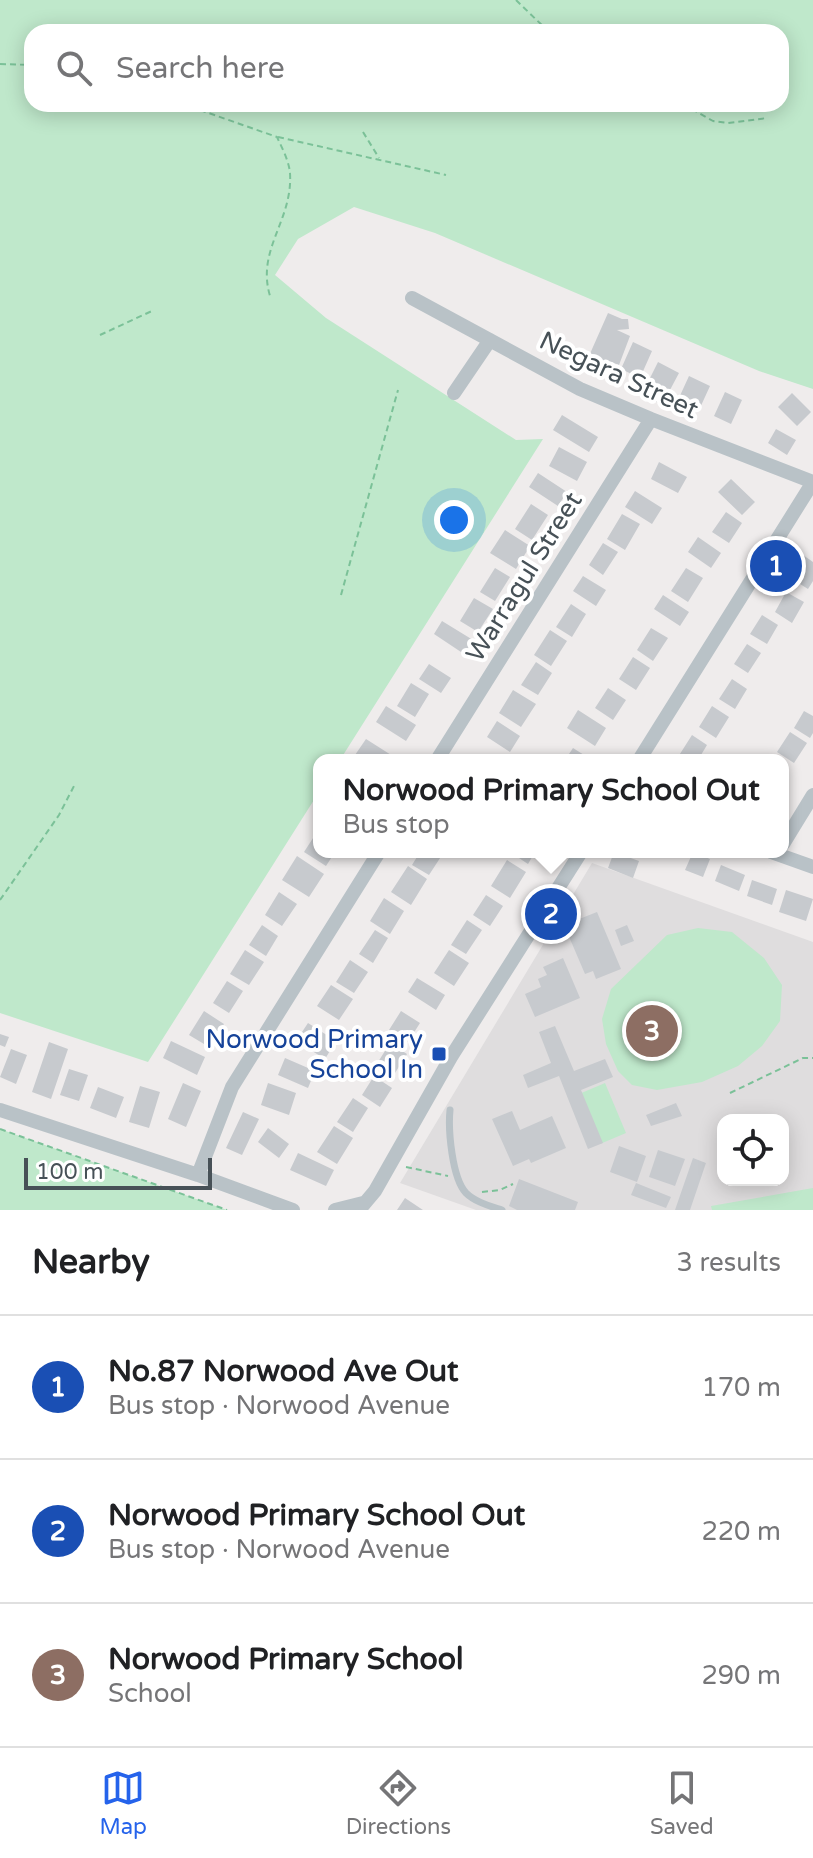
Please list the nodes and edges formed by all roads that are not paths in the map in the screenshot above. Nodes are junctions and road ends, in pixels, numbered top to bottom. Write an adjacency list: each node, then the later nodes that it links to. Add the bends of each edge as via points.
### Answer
1 (412, 298): 2 (street, Negara Street)
2 (490, 340): 3 (street); 4 (street, Negara Street, via 580,389)
3 (454, 393)
4 (651, 419): 5 (street, Negara Street); 6 (street, Warragul Street)
5 (813, 482): 7 (street)
6 (441, 754)
7 (643, 754)
8 (813, 795): 9 (street)
9 (789, 832)
10 (789, 856): 13 (street)
11 (375, 858): 16 (street, via 232,1087)
12 (577, 858): 17 (street, via 436,1082)
13 (813, 867)
14 (0, 1110): 16 (street)
15 (450, 1110): 20 (lane, via 462,1188 468,1196)
16 (198, 1175): 18 (street)
17 (365, 1208): 19 (street)
18 (293, 1210)
19 (335, 1210)
20 (502, 1210)

